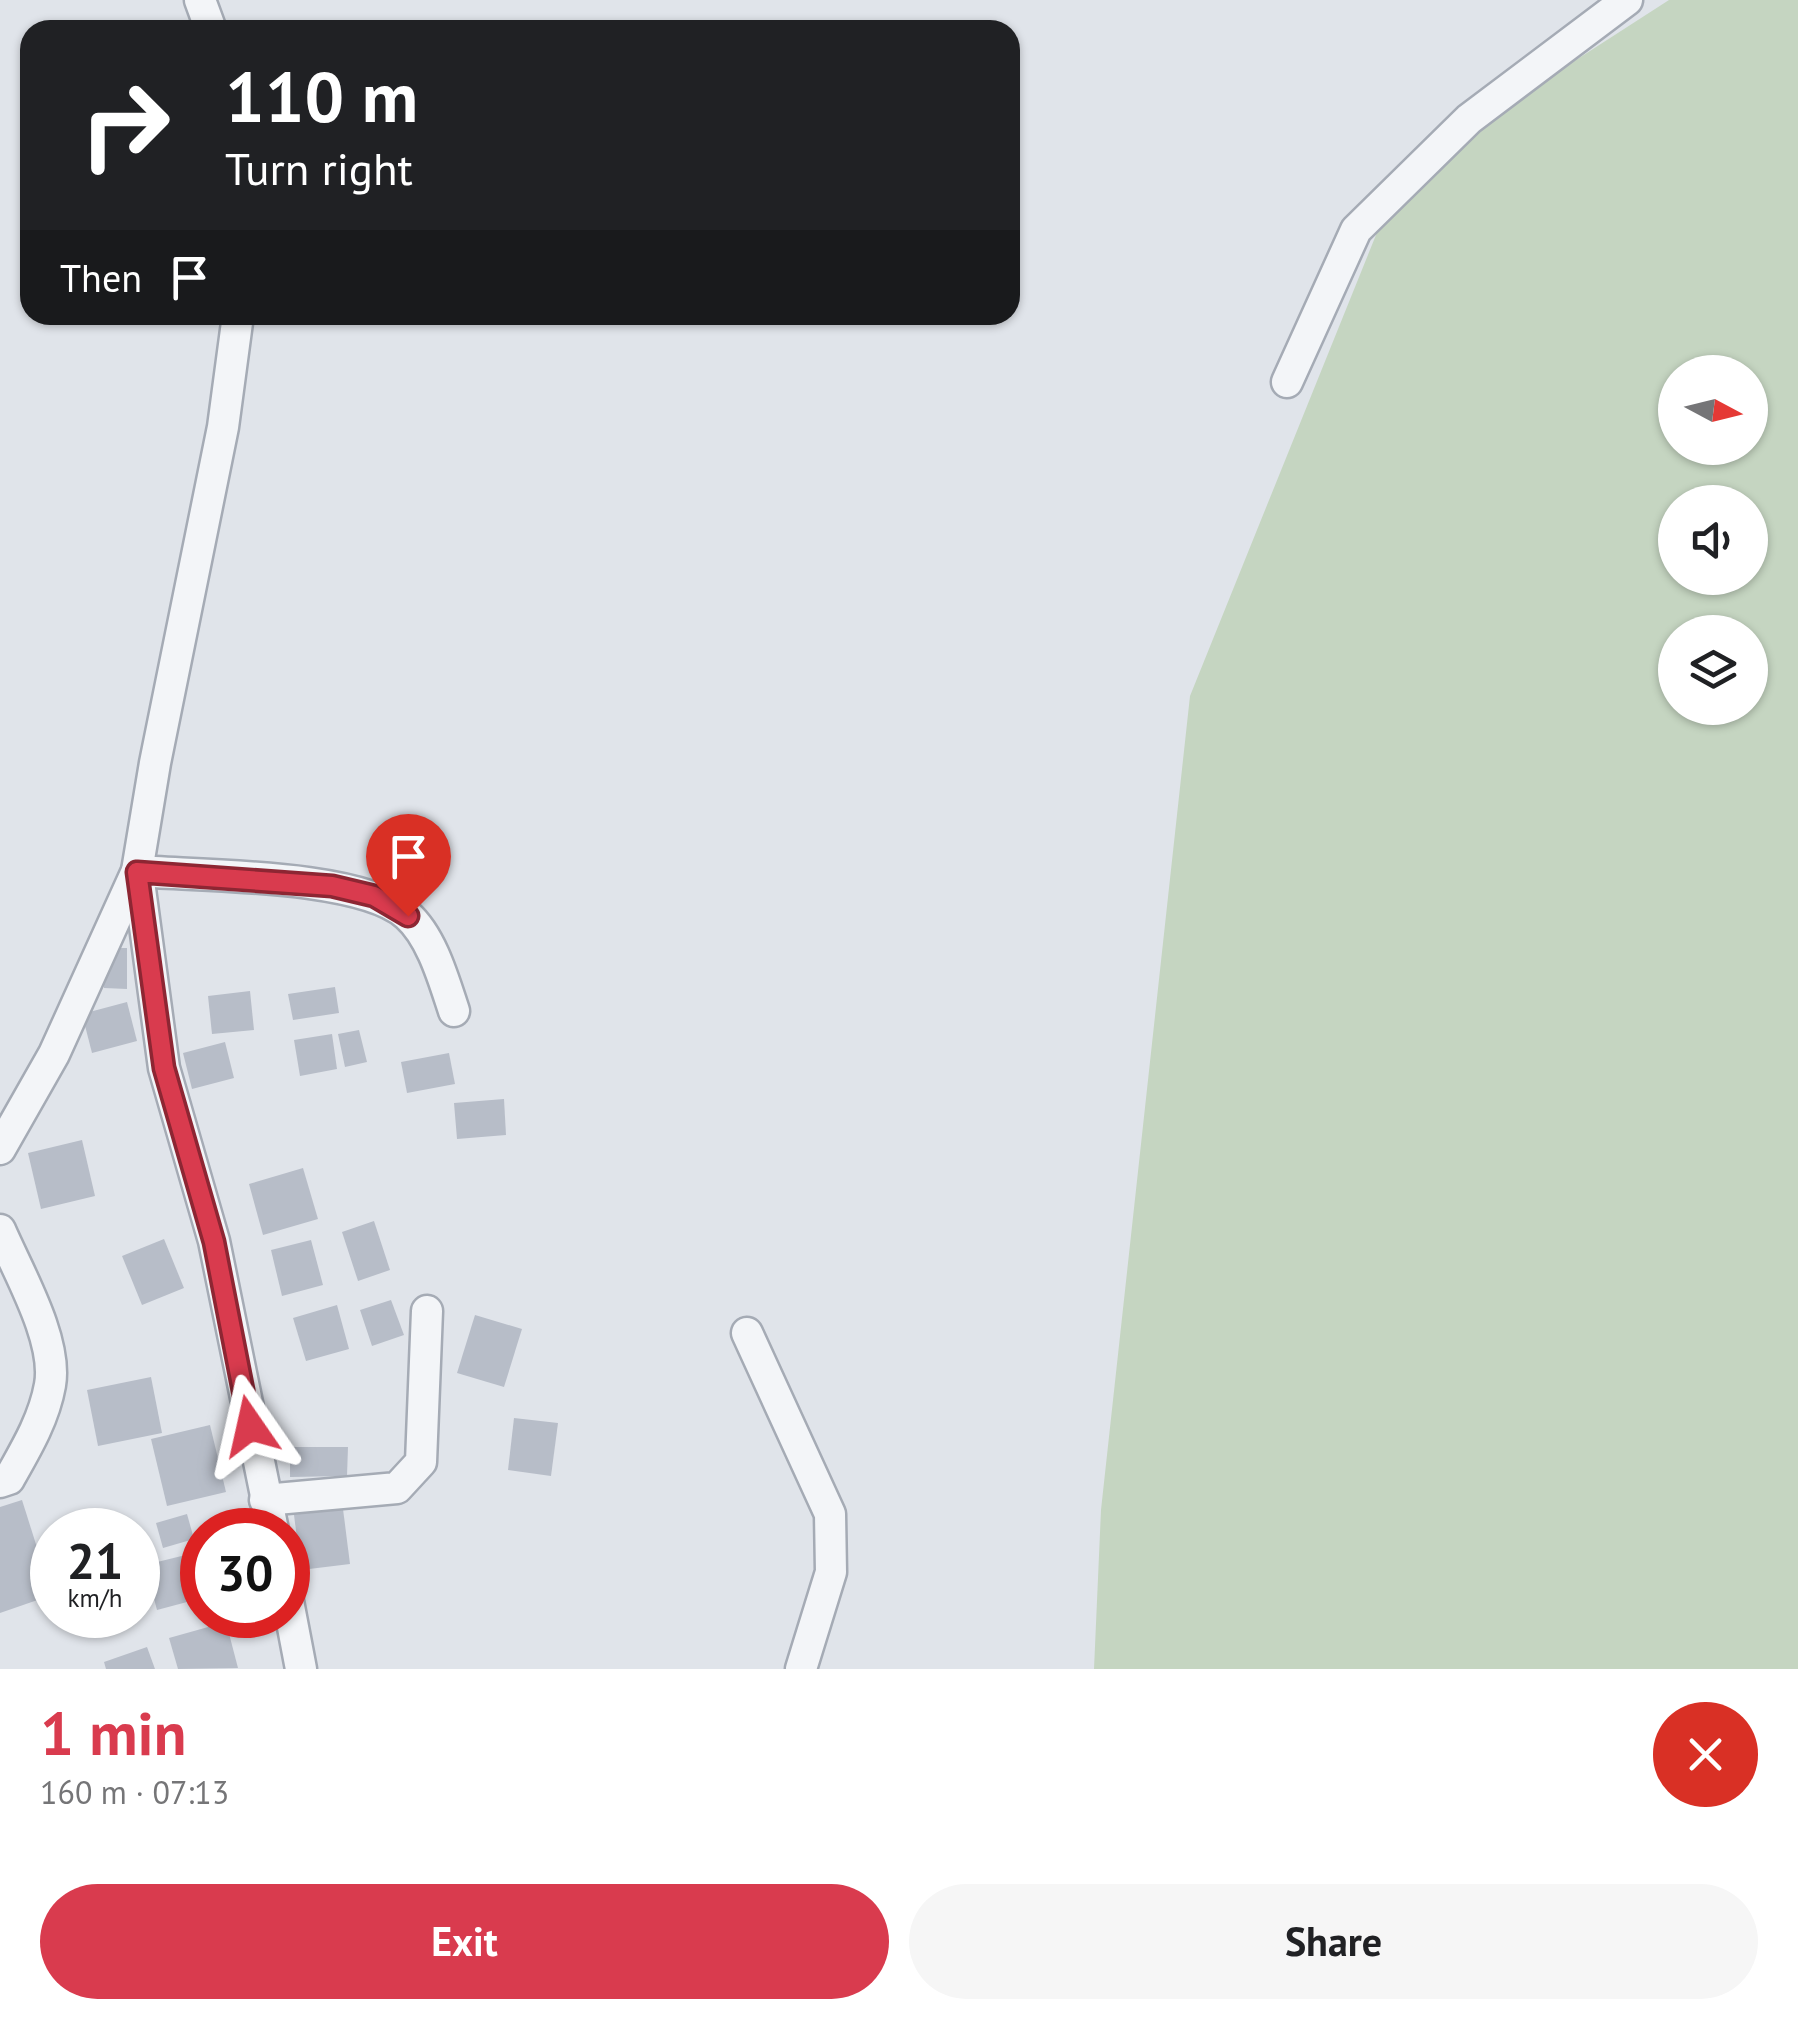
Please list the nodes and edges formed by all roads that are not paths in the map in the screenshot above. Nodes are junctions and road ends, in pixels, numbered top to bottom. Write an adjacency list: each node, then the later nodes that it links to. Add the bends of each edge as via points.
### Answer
1 (1627, 0): 3 (street, via 1470,119 1356,230)
2 (237, 325): 4 (street, via 224,427)
3 (1287, 382)
4 (137, 872): 5 (street, via 332,886 374,896 408,916 436,959); 6 (street, via 54,1054); 11 (street, via 164,1068 214,1242)
5 (454, 1011)
6 (0, 1149)
7 (0, 1230): 10 (street, via 45,1335 51,1382 34,1434 9,1479)
8 (427, 1311): 11 (street, via 421,1462 397,1488)
9 (747, 1333): 15 (street, via 830,1514 831,1572)
10 (0, 1482)
11 (265, 1500): 12 (street)
12 (267, 1508)
13 (295, 1638): 14 (street)
14 (301, 1669)
15 (801, 1669)

